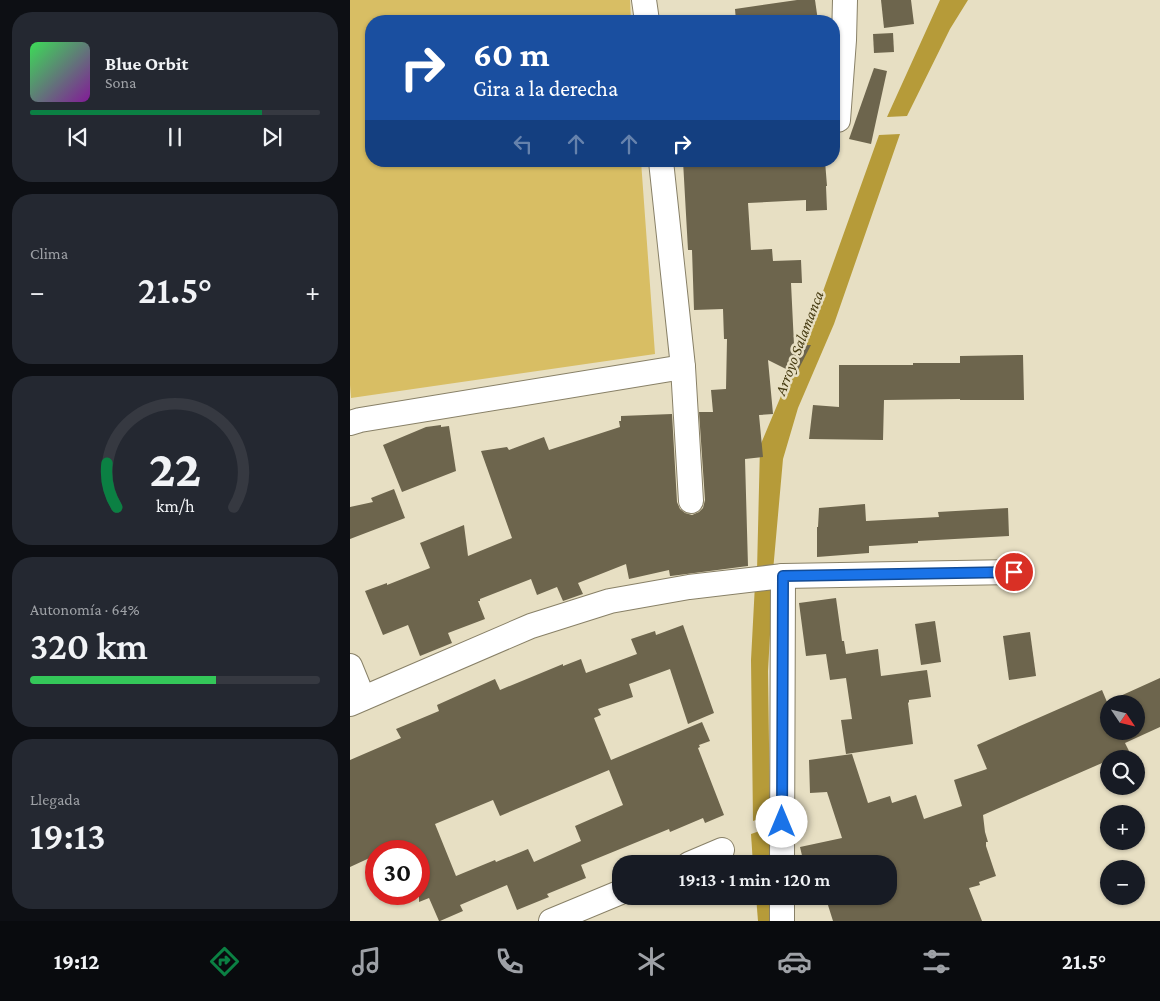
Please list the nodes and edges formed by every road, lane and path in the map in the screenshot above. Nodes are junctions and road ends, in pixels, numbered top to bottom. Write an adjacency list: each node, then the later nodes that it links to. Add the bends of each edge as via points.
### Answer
1 (644, 0): 3 (street)
2 (845, 0): 4 (street)
3 (645, 15)
4 (840, 93)
5 (662, 167): 6 (street)
6 (683, 367): 7 (street); 8 (street)
7 (350, 423)
8 (690, 501)
9 (1014, 572): 10 (street)
10 (783, 576): 12 (street, via 689,587 610,601 530,626); 15 (street)
11 (350, 666): 12 (street)
12 (357, 701)
13 (722, 850): 14 (street)
14 (710, 855)
15 (782, 855)
16 (612, 896): 18 (street)
17 (782, 905): 19 (street)
18 (551, 921)
19 (782, 921)

